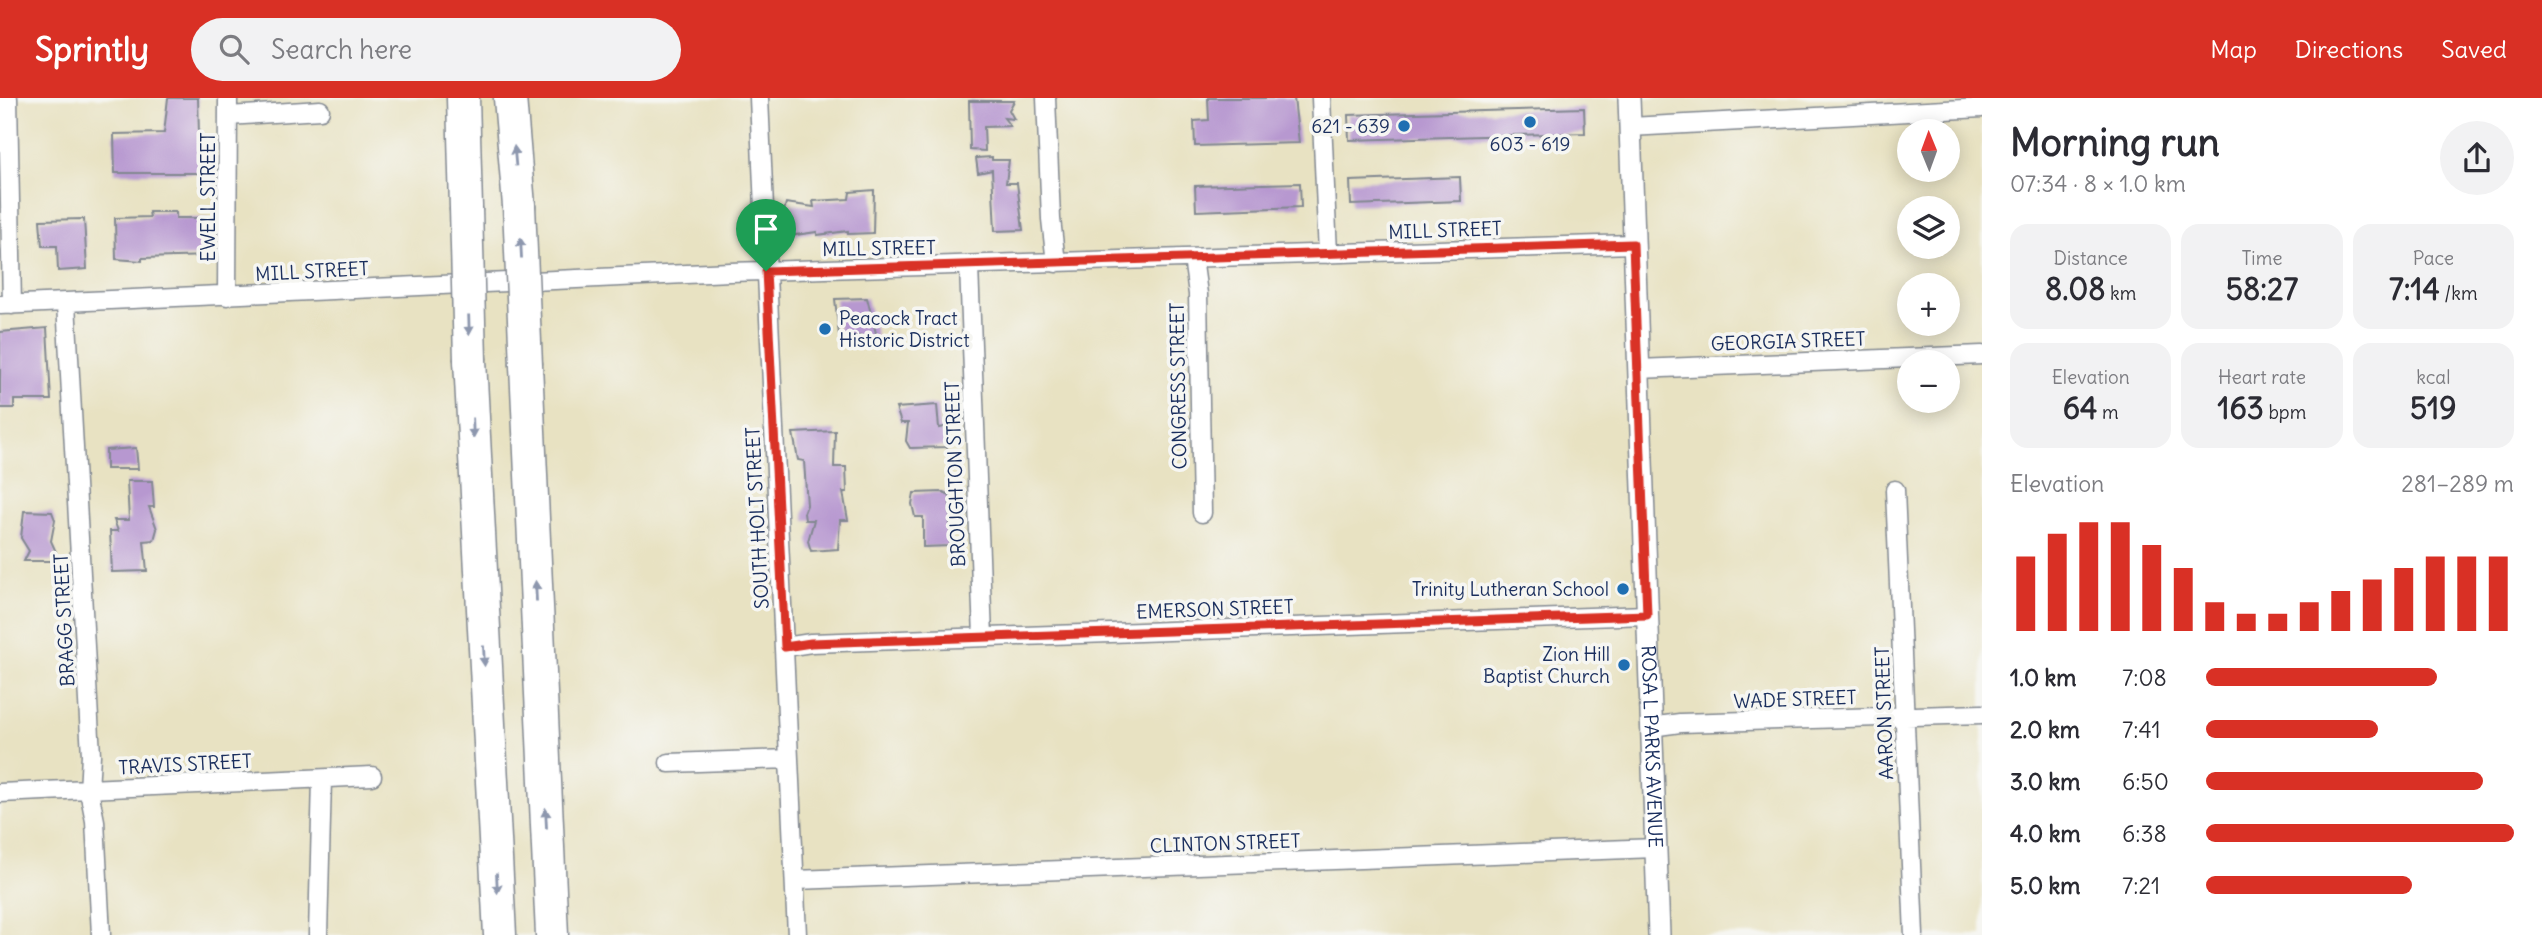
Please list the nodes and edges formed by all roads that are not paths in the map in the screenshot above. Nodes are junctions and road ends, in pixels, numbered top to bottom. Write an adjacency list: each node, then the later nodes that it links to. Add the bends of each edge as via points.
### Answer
1 (8, 98): 20 (street)
2 (759, 98): 17 (street, SOUTH HOLT STREET)
3 (1046, 98): 15 (street)
4 (1321, 98): 13 (street)
5 (1629, 98): 11 (street, ROSA L PARKS AVENUE)
6 (511, 100): 42 (highway, one-way to 6, bridge)
7 (462, 105): 41 (highway, one-way to 41, bridge, via 470,360)
8 (228, 107): 10 (street); 18 (street, EWELL STREET)
9 (1982, 108): 11 (street)
10 (320, 110)
11 (1630, 127): 12 (street, ROSA L PARKS AVENUE)
12 (1633, 244): 13 (street, MILL STREET); 22 (street, ROSA L PARKS AVENUE)
13 (1328, 254): 14 (street, MILL STREET)
14 (1193, 258): 15 (street, MILL STREET); 24 (street, CONGRESS STREET, via 1198,294)
15 (1056, 263): 16 (street, MILL STREET)
16 (969, 266): 17 (street, MILL STREET); 26 (street, BROUGHTON STREET)
17 (766, 271): 18 (street, MILL STREET); 27 (street, SOUTH HOLT STREET)
18 (227, 296): 19 (street, MILL STREET)
19 (66, 303): 20 (street, MILL STREET); 35 (street, BRAGG STREET, via 91,755)
20 (6, 305)
21 (1982, 355): 22 (street, GEORGIA STREET)
22 (1639, 369): 25 (street, ROSA L PARKS AVENUE)
23 (1895, 490): 29 (street, AARON STREET)
24 (1202, 513)
25 (1647, 615): 26 (street, EMERSON STREET); 30 (street, ROSA L PARKS AVENUE)
26 (983, 637): 27 (street, EMERSON STREET)
27 (785, 647): 31 (street, SOUTH HOLT STREET)
28 (1982, 714): 29 (street, WADE STREET)
29 (1905, 716): 30 (street, WADE STREET); 45 (street, AARON STREET)
30 (1651, 727): 37 (street, ROSA L PARKS AVENUE)
31 (789, 760): 32 (street); 38 (street, SOUTH HOLT STREET)
32 (669, 763)
33 (372, 776): 34 (street, TRAVIS STREET)
34 (322, 779): 35 (street, TRAVIS STREET); 40 (street)
35 (89, 791): 36 (street, TRAVIS STREET); 39 (street, BRAGG STREET)
36 (0, 793)
37 (1656, 848): 38 (street, CLINTON STREET); 44 (street, ROSA L PARKS AVENUE)
38 (795, 880): 43 (street, SOUTH HOLT STREET)
39 (101, 935)
40 (318, 935)
41 (500, 935)
42 (552, 935)
43 (797, 935)
44 (1659, 935)
45 (1914, 935)

